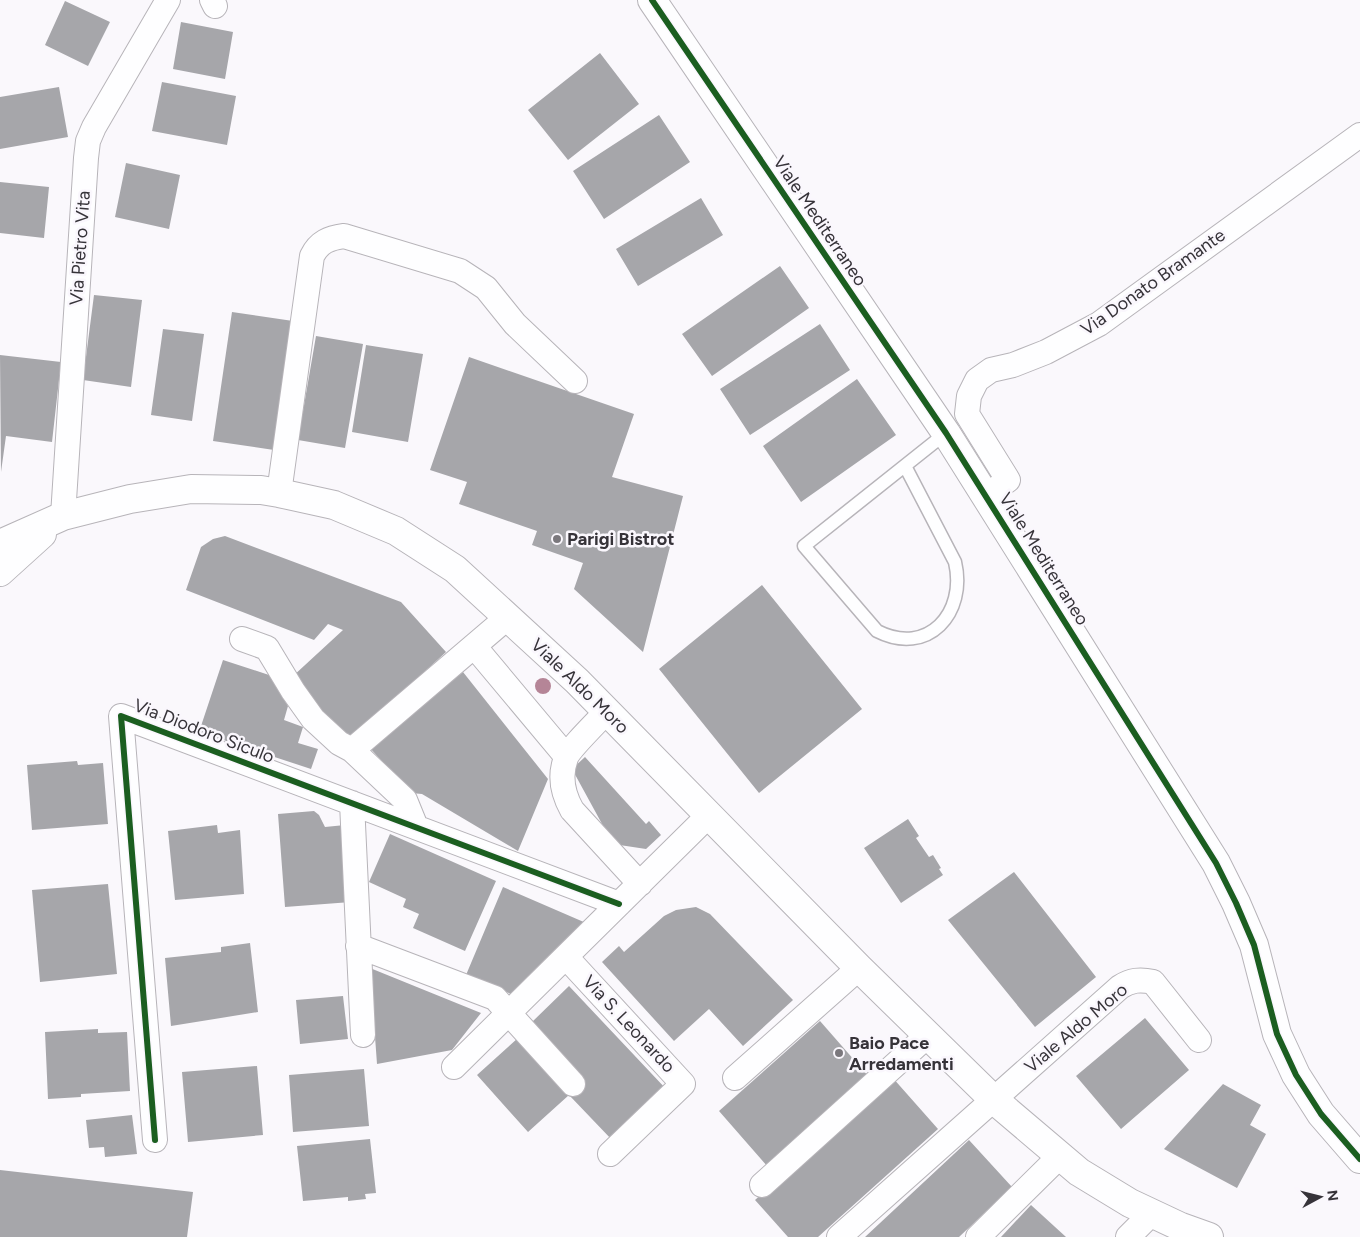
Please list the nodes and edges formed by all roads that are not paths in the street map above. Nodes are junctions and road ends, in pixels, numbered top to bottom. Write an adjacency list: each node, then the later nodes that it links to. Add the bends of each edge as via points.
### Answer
1 (168, 0): 9 (street, Via Pietro Vita, via 88,141)
2 (652, 0): 5 (main road, Viale Mediterraneo)
3 (1360, 135): 8 (street, Via Donato Bramante, via 1098,324 1046,352 1013,366 992,370 977,380 969,396 967,414 1008,480)
4 (575, 381): 7 (street, via 514,324 486,288 473,278 460,271 344,236 333,237 316,247 312,256)
5 (946, 432): 6 (lane); 8 (main road, Viale Mediterraneo)
6 (905, 466): 6 (lane, via 955,562 957,585 952,610 934,632 898,639 877,631 804,546)
7 (279, 493): 9 (main road, Viale Aldo Moro, via 192,489 130,499); 12 (main road, Viale Aldo Moro, via 334,505 396,531 455,569)
8 (986, 496): 37 (main road, Viale Mediterraneo, via 1216,863 1254,945 1277,1034 1296,1075 1321,1114)
9 (63, 516): 10 (main road, Viale Aldo Moro); 11 (main road, Viale Aldo Moro)
10 (0, 544)
11 (0, 572)
12 (508, 617): 14 (street); 15 (main road, Viale Aldo Moro)
13 (242, 639): 16 (street, via 267,648 313,719 339,743)
14 (474, 646): 16 (street); 17 (street)
15 (607, 711): 17 (street); 19 (main road, Viale Aldo Moro)
16 (352, 750): 20 (street, via 405,800)
17 (566, 756): 21 (street, via 562,786 566,800)
18 (352, 803): 20 (street, Via Diodoro Siculo); 23 (street); 34 (street, Via Diodoro Siculo, via 121,716)
19 (709, 815): 21 (street); 25 (main road, Viale Aldo Moro)
20 (416, 828): 22 (street, Via Diodoro Siculo)
21 (640, 884): 22 (street)
22 (619, 904): 24 (street)
23 (358, 946): 26 (street, via 495,998); 27 (street)
24 (566, 957): 26 (street); 35 (street, Via S. Leonardo, via 683,1084)
25 (858, 968): 28 (main road, Viale Aldo Moro); 31 (street)
26 (509, 1012): 30 (street); 32 (street)
27 (363, 1035)
28 (927, 1036): 33 (main road, Viale Aldo Moro); 38 (street)
29 (1199, 1040): 33 (street, Viale Aldo Moro, via 1153,982 1127,982)
30 (454, 1067)
31 (735, 1078)
32 (573, 1084)
33 (993, 1099): 36 (main road, Viale Aldo Moro); 40 (street, Viale Aldo Moro)
34 (155, 1140)
35 (610, 1154)
36 (1060, 1156): 39 (main road, Viale Aldo Moro, via 1079,1172 1130,1203); 41 (street)
37 (1360, 1159)
38 (762, 1185)
39 (1140, 1229): 42 (main road, Viale Aldo Moro, via 1181,1227)
40 (839, 1237)
41 (978, 1237)
42 (1209, 1237)

